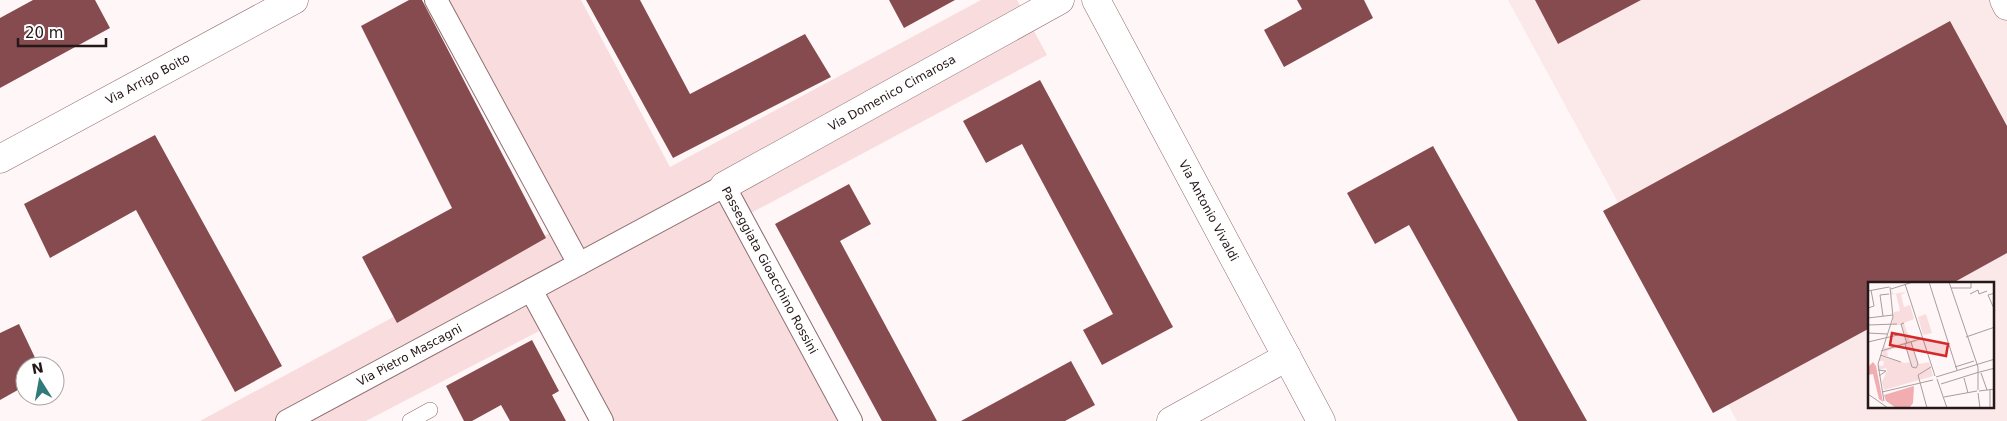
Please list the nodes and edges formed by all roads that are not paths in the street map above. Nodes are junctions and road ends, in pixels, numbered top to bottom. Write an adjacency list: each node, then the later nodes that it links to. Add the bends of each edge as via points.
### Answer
1 (294, 0): 7 (street, Via Arrigo Boito)
2 (436, 0): 9 (street)
3 (1060, 0): 8 (street, Via Domenico Cimarosa)
4 (1096, 0): 11 (street, Via Antonio Vivaldi)
5 (2004, 0): 6 (street)
6 (2007, 6)
7 (0, 159)
8 (724, 186): 9 (street, Passeggiata Gioacchino Rossini); 16 (street, Passeggiata Gioacchino Rossini)
9 (579, 264): 10 (street, Passeggiata Gioacchino Rossini)
10 (531, 290): 13 (street, Via Pietro Mascagni); 15 (street)
11 (1287, 358): 17 (street); 18 (street, Via Antonio Vivaldi)
12 (430, 410): 14 (lane)
13 (287, 421)
14 (410, 421)
15 (602, 421)
16 (851, 421)
17 (1171, 421)
18 (1321, 421)

